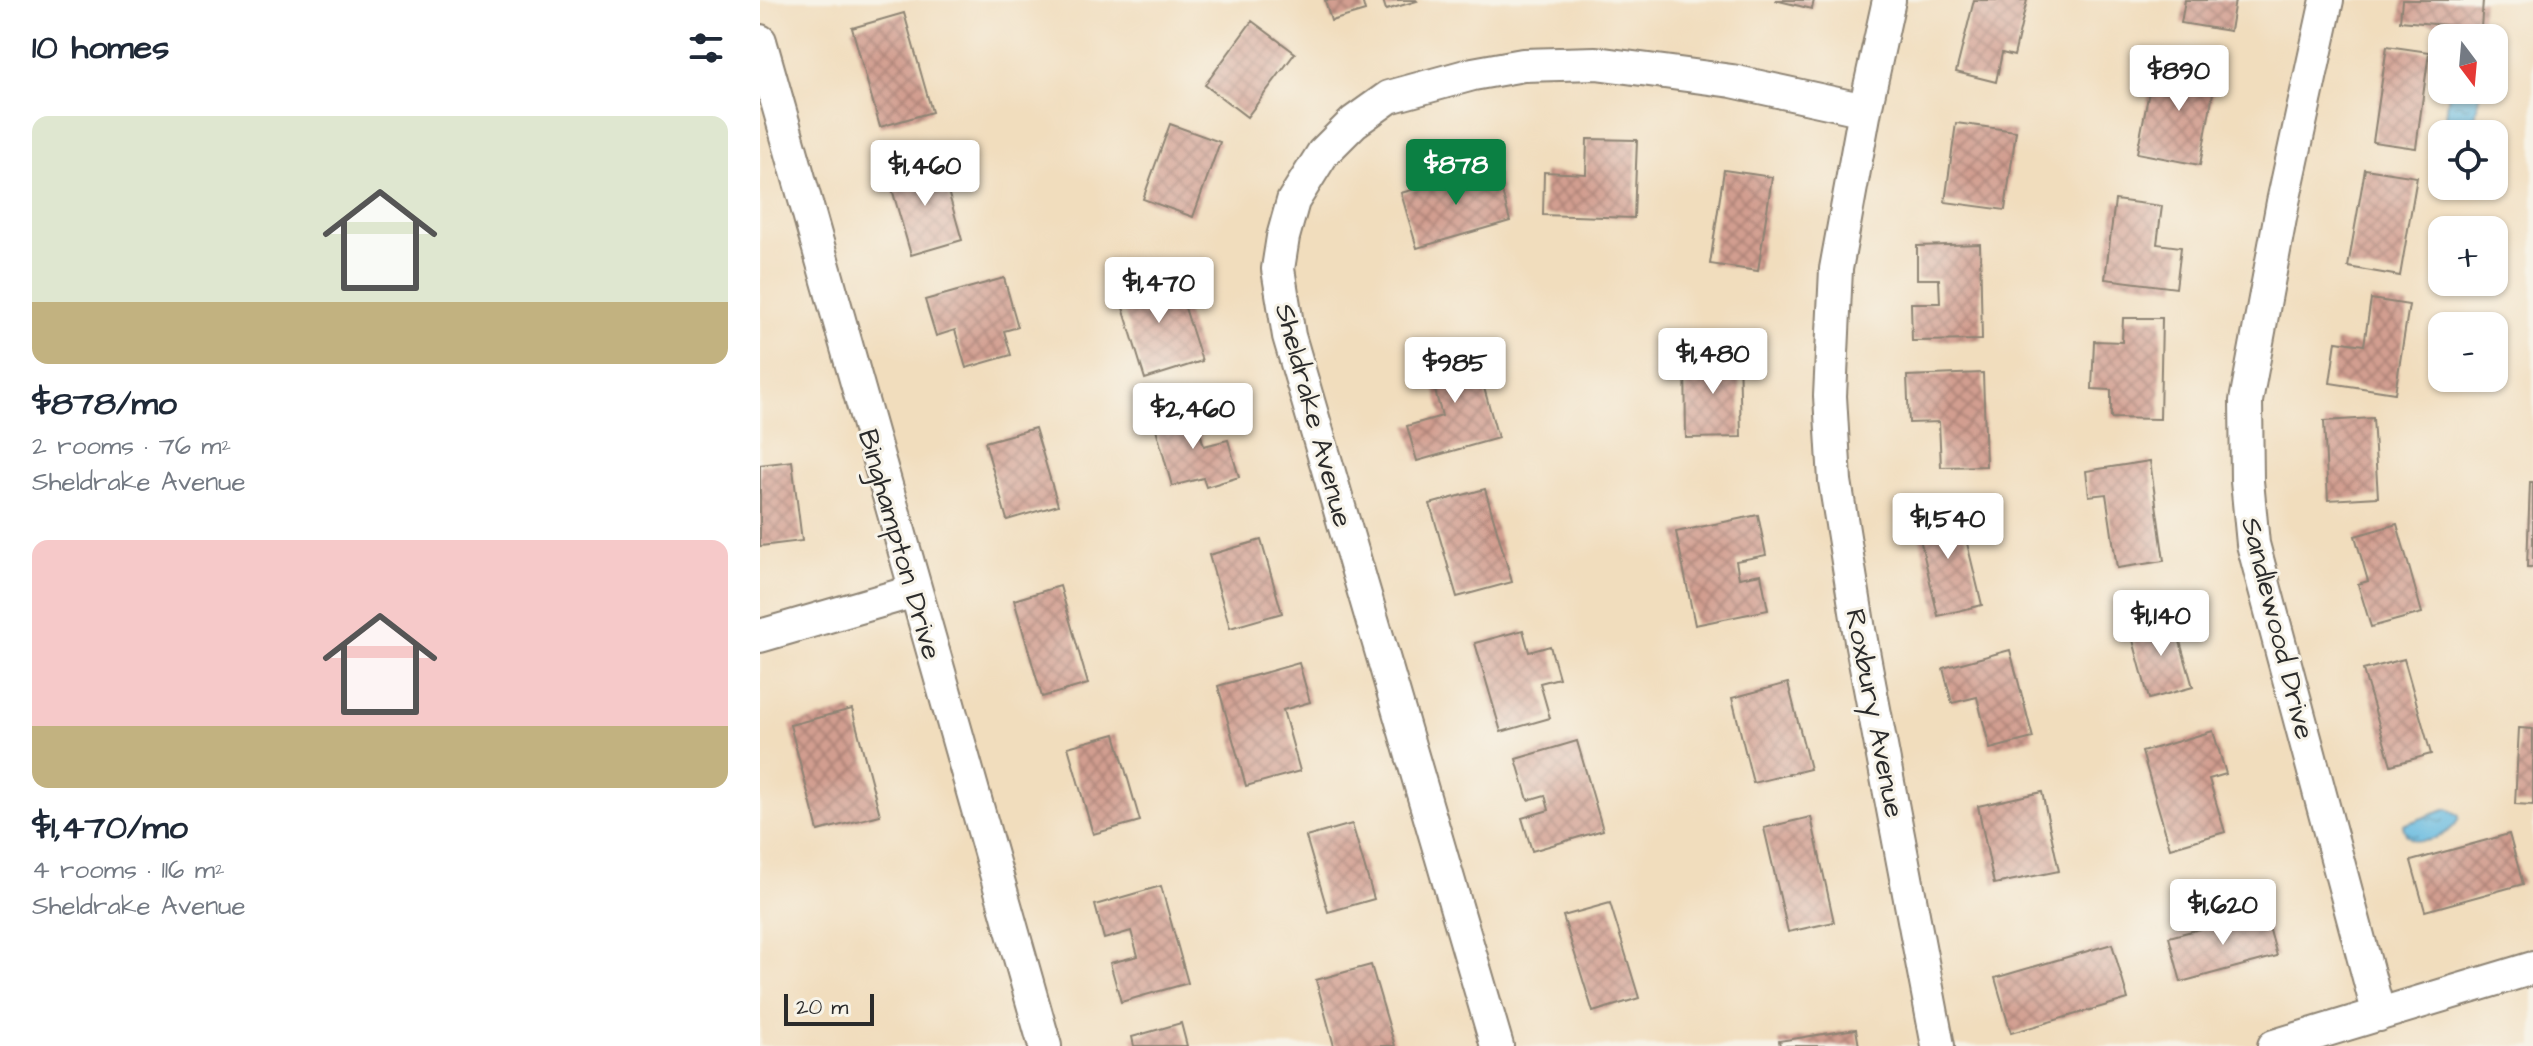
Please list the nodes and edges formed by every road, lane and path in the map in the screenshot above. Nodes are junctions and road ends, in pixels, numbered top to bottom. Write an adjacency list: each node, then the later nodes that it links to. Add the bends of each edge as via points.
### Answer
1 (1889, 0): 4 (street, Roxbury Avenue)
2 (2327, 0): 8 (street, Sandlewood Drive, via 2246,401 2247,481 2253,544)
3 (760, 41): 5 (street, Binghampton Drive)
4 (1865, 110): 10 (street, Sheldrake Avenue, via 1732,81 1596,63 1523,65 1389,97 1323,153 1293,201 1278,269 1289,336); 11 (street, Roxbury Avenue, via 1836,269 1830,396 1835,481)
5 (915, 591): 6 (street); 9 (street, Binghampton Drive)
6 (760, 636)
7 (2533, 968): 8 (street)
8 (2379, 1015): 12 (street)
9 (1045, 1046)
10 (1497, 1046)
11 (1938, 1046)
12 (2274, 1046)

